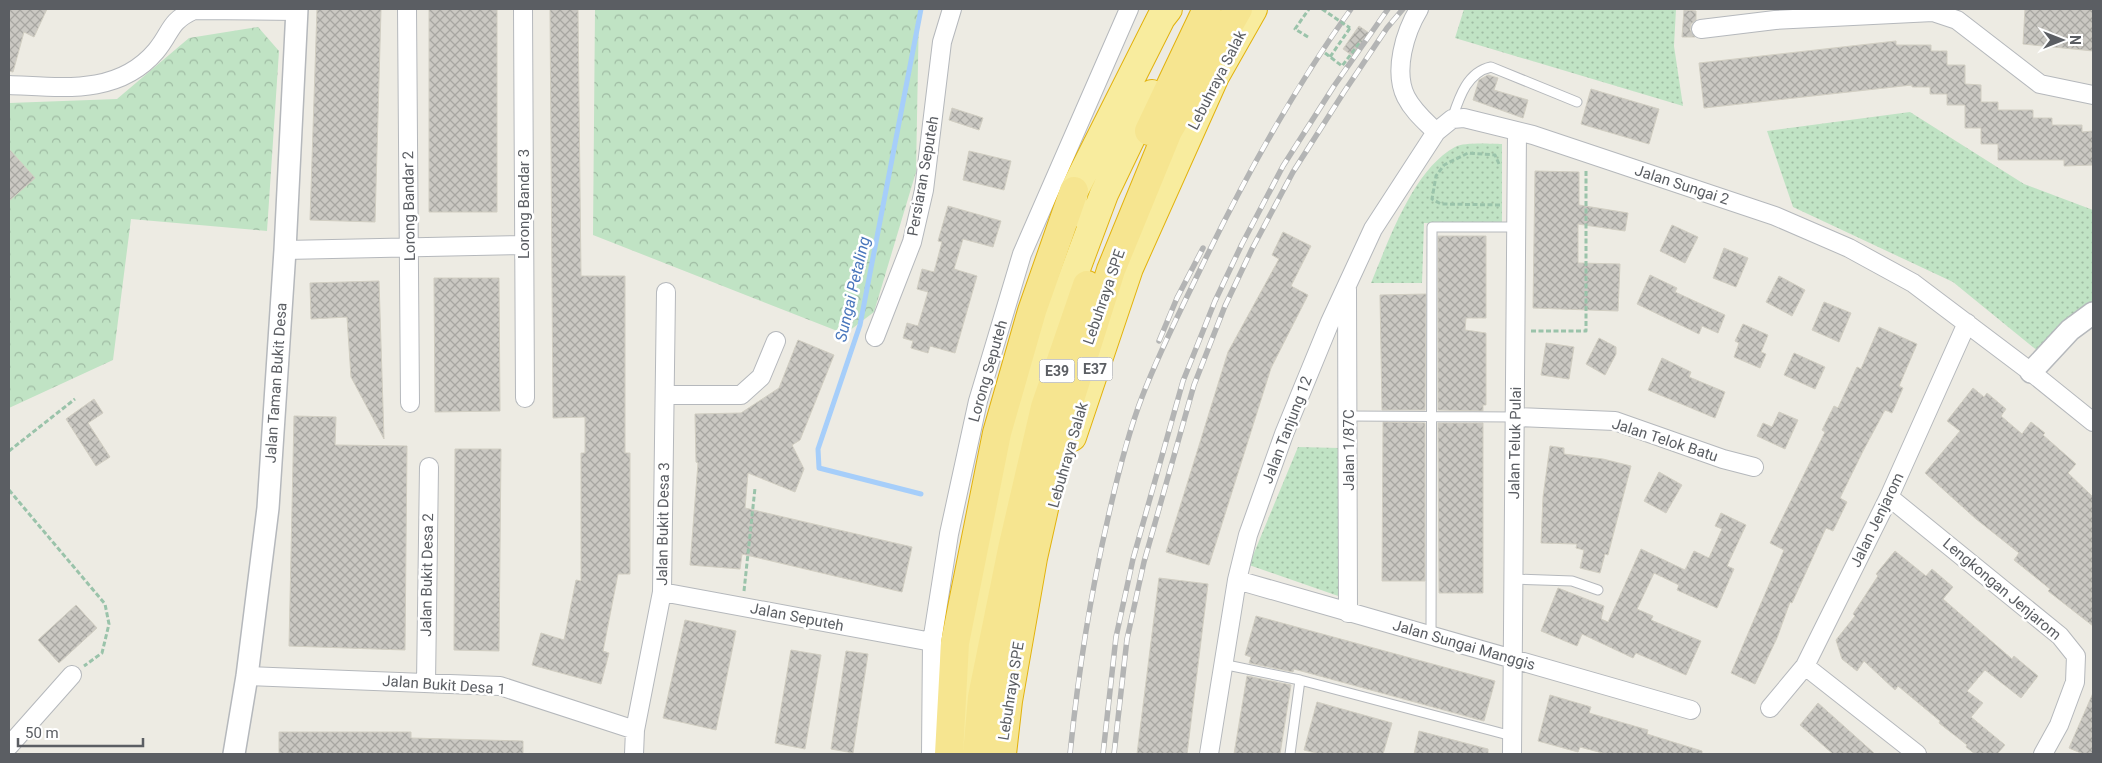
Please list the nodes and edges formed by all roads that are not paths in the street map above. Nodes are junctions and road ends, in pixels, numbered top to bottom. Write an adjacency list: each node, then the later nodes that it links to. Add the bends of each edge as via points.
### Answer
1 (407, 9): 24 (street, Lorong Bandar 2)
2 (523, 9): 23 (street, Lorong Bandar 3)
3 (952, 9): 30 (street, Persiaran Seputeh, via 942,42 924,190 912,242)
4 (1129, 9): 50 (street, Lorong Seputeh, via 1022,254 978,401 949,534)
5 (1168, 9): 21 (highway)
6 (1198, 9): 32 (highway, via 1176,44 1104,194)
7 (1207, 9): 68 (highway, Lebuhraya SPE / E39, via 1153,123 1098,255 1045,407 982,697)
8 (1238, 9): 69 (highway, Lebuhraya SPE / E39, via 1168,131 1111,270 1065,415 1033,558)
9 (1253, 9): 70 (highway, Lebuhraya Salak / E37, via 1215,76 1128,268 1064,462 1026,626)
10 (1418, 9): 20 (street, via 1406,38 1401,77 1406,97)
11 (297, 10): 12 (street, via 194,10); 25 (street, Jalan Taman Bukit Desa)
12 (179, 13): 15 (street, via 156,50 138,69 116,79 81,88)
13 (1776, 14): 14 (street); 16 (street, via 1933,12 1957,20 2040,84)
14 (1700, 29)
15 (9, 85)
16 (2093, 95)
17 (1577, 102): 18 (lane, via 1491,68 1480,70 1462,91)
18 (1452, 119): 19 (street, Jalan Sungai 2, via 1464,118); 20 (street)
19 (1517, 131): 22 (street, Jalan Teluk Pulai); 29 (street, Jalan Sungai 2, via 1775,216 1849,248 1913,283)
20 (1436, 132): 26 (street, Jalan Tanjung 12, via 1373,229)
21 (1074, 190): 32 (highway); 66 (highway, via 1032,311 997,433 955,643)
22 (1516, 227): 38 (lane, via 1432,227); 39 (street, Jalan Teluk Pulai)
23 (524, 245): 24 (street); 35 (street, Lorong Bandar 3)
24 (410, 247): 25 (street); 36 (street, Lorong Bandar 2)
25 (285, 250): 55 (street, Jalan Taman Bukit Desa, via 268,508)
26 (1347, 286): 37 (street, Jalan 1/87C); 45 (street, Jalan Tanjung 12, via 1284,434 1248,535)
27 (666, 292): 34 (street, Jalan Bukit Desa 3)
28 (2093, 313): 33 (street, via 2070,330)
29 (1967, 323): 33 (street, Jalan Sungai 2); 43 (street, Jalan Jenjarom)
30 (875, 337)
31 (776, 341): 34 (street, via 761,377 741,395)
32 (1040, 365): 67 (highway, via 993,559 977,641)
33 (2030, 372): 40 (street, Jalan Sungai 2)
34 (665, 395): 47 (street, Jalan Bukit Desa 3)
35 (524, 398)
36 (410, 403)
37 (1349, 416): 38 (lane); 48 (street, Jalan 1/87C)
38 (1432, 416): 39 (lane); 49 (lane)
39 (1515, 417): 42 (street, Jalan Telok Batu, via 1614,421); 44 (street, Jalan Teluk Pulai)
40 (2093, 422)
41 (429, 466): 57 (street, Jalan Bukit Desa 2)
42 (1754, 467)
43 (1889, 497): 53 (street, Jalan Jenjarom); 75 (street, Lengkongan Jenjarom, via 2060,636 2076,656 2075,682)
44 (1513, 579): 46 (lane, via 1572,581); 51 (street, Jalan Teluk Pulai)
45 (1237, 580): 48 (street, Jalan Sungai Manggis); 52 (street, Jalan Tanjung 12)
46 (1598, 590)
47 (662, 592): 50 (street, Jalan Seputeh); 60 (street, Jalan Bukit Desa 3)
48 (1348, 613): 49 (street, Jalan Sungai Manggis)
49 (1432, 636): 51 (street, Jalan Sungai Manggis)
50 (932, 642): 65 (street, Lorong Seputeh)
51 (1513, 658): 59 (street, Jalan Sungai Manggis); 61 (street, Jalan Teluk Pulai)
52 (1222, 664): 56 (lane); 71 (street, Jalan Tanjung 12)
53 (1805, 666): 58 (street, Jalan Jenjarom); 74 (street)
54 (72, 675): 62 (street)
55 (247, 676): 57 (street, Jalan Bukit Desa 1); 63 (street, Jalan Taman Bukit Desa)
56 (1300, 680): 61 (lane); 72 (lane)
57 (426, 683): 60 (street, Jalan Bukit Desa 1, via 500,686)
58 (1770, 708)
59 (1691, 710)
60 (634, 730): 64 (street, Jalan Bukit Desa 3)
61 (1512, 736): 73 (street, Jalan Teluk Pulai)
62 (9, 746)
63 (234, 754)
64 (634, 754)
65 (931, 754)
66 (949, 754)
67 (963, 754)
68 (977, 754)
69 (1002, 754)
70 (1012, 754)
71 (1209, 754)
72 (1290, 754)
73 (1512, 754)
74 (1917, 754)
75 (2044, 754)

